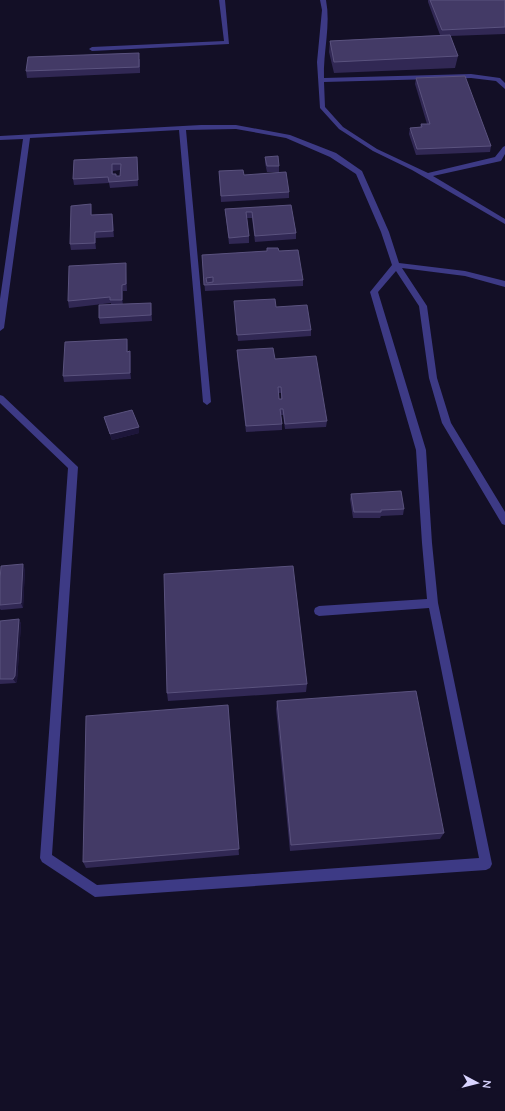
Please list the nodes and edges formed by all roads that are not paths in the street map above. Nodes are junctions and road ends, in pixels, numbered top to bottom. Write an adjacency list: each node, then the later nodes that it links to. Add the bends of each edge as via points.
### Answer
1 (222, 0): 3 (lane, via 227,43)
2 (323, 0): 4 (lane, via 325,10 320,62)
3 (92, 49)
4 (321, 80): 5 (lane, via 470,76 498,79); 10 (lane, via 322,107 341,128 374,150)
5 (505, 87)
6 (182, 129): 7 (lane); 12 (lane, via 236,127 288,136 333,155 359,173 385,232); 16 (lane)
7 (27, 136): 8 (lane); 14 (lane)
8 (0, 138)
9 (505, 148): 10 (lane, via 498,159)
10 (427, 175): 11 (lane)
11 (505, 222)
12 (396, 265): 13 (lane, via 485,277); 17 (lane, via 423,306 433,378 447,423); 18 (lane, via 374,292 421,450)
13 (505, 284)
14 (0, 328)
15 (0, 398): 18 (lane, via 73,466 46,858 95,891 486,864)
16 (208, 402)
17 (505, 521)
18 (433, 603): 19 (lane)
19 (319, 611)

